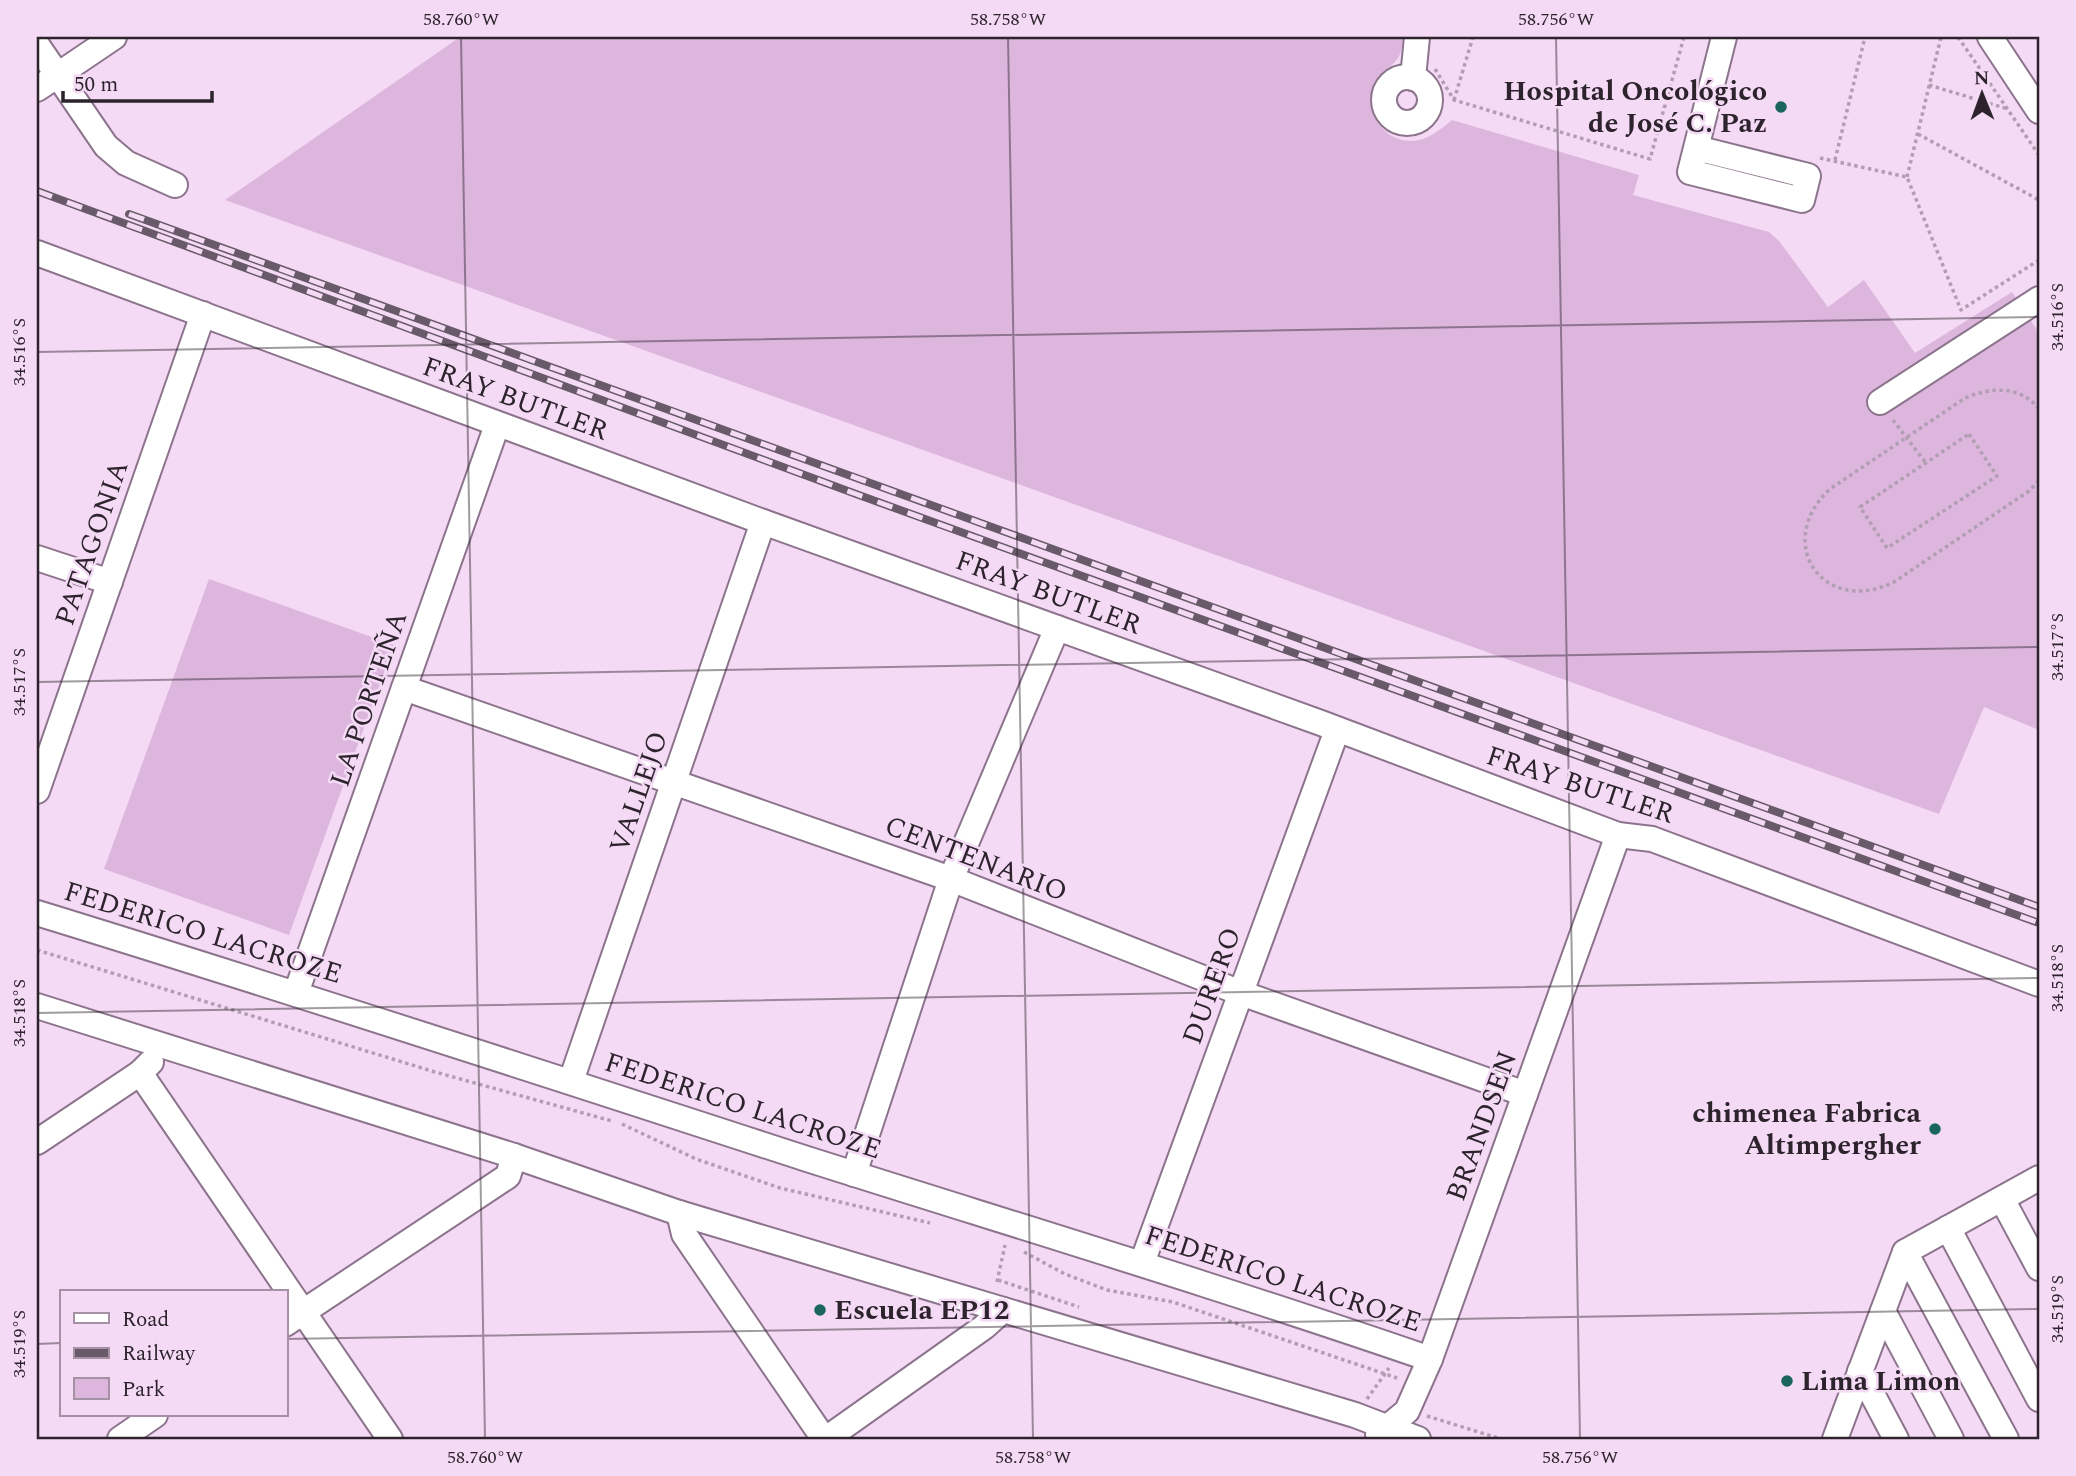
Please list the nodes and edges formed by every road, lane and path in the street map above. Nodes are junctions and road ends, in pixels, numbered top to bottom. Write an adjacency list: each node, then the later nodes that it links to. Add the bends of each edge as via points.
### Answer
1 (114, 37): 12 (street)
2 (1417, 37): 11 (street)
3 (1473, 37): 15 (path)
4 (1684, 37): 15 (path, via 1650,159)
5 (1724, 37): 19 (street)
6 (1865, 37): 21 (path, via 1835,160)
7 (1941, 37): 13 (path)
8 (1958, 37): 16 (path)
9 (1990, 37): 17 (street)
10 (37, 45): 12 (street)
11 (1423, 72): 15 (path)
12 (58, 75): 14 (street); 22 (street, via 106,146 126,163)
13 (1929, 85): 16 (path); 18 (path)
14 (37, 89)
15 (1454, 100)
16 (2008, 110): 17 (path); 20 (path)
17 (2029, 112)
18 (1918, 134): 21 (path); 23 (path)
19 (1696, 148)
20 (2039, 155)
21 (1907, 177): 25 (path, via 1961,310)
22 (175, 185)
23 (2039, 200)
24 (37, 253): 27 (street, FRAY BUTLER)
25 (2039, 260)
26 (2039, 299): 28 (street)
27 (203, 314): 30 (street, FRAY BUTLER); 36 (street, PATAGONIA)
28 (1880, 402): 31 (path)
29 (2039, 409): 31 (path, via 2021,394 1983,390)
30 (497, 425): 34 (street, FRAY BUTLER); 38 (street, LA PORTEÑA)
31 (1906, 437): 32 (path); 33 (path, via 1830,489 1807,518 1807,553 1827,582 1843,590 1861,593 1895,582)
32 (1926, 463): 32 (path, via 1860,507 1887,548 1997,476 1969,434)
33 (2039, 481)
34 (763, 522): 37 (street, FRAY BUTLER); 40 (street, VALLEJO)
35 (37, 558): 36 (street)
36 (110, 582): 41 (street, PATAGONIA)
37 (1057, 628): 39 (street, FRAY BUTLER); 43 (street)
38 (404, 688): 40 (street, CENTENARIO); 47 (street, LA PORTEÑA)
39 (1336, 730): 42 (street, FRAY BUTLER); 48 (street, DURERO)
40 (674, 782): 43 (street, CENTENARIO); 52 (street, VALLEJO)
41 (37, 791)
42 (1618, 835): 46 (street, FRAY BUTLER, via 1652,839); 53 (street, BRANDSEN)
43 (951, 879): 48 (street, CENTENARIO); 56 (street)
44 (37, 913): 47 (street, FEDERICO LACROZE)
45 (37, 950): 60 (path, via 622,1124 696,1159 780,1188)
46 (2039, 984)
47 (296, 993): 52 (street, FEDERICO LACROZE)
48 (1241, 993): 53 (street, CENTENARIO); 67 (street, DURERO)
49 (37, 1006): 50 (street)
50 (166, 1046): 51 (street); 55 (street)
51 (140, 1073): 54 (street); 69 (street)
52 (571, 1081): 56 (street, FEDERICO LACROZE)
53 (1525, 1094): 74 (street, BRANDSEN)
54 (37, 1142)
55 (514, 1156): 59 (street); 72 (street, via 508,1176)
56 (854, 1174): 67 (street, FEDERICO LACROZE)
57 (2039, 1178): 58 (street)
58 (2002, 1199): 61 (street); 68 (street)
59 (679, 1213): 70 (street); 85 (street, via 684,1234)
60 (935, 1224)
61 (1948, 1228): 66 (street); 78 (street)
62 (995, 1240): 63 (path)
63 (1006, 1243): 64 (path); 70 (path)
64 (1012, 1245)
65 (1023, 1251): 76 (path, via 1107,1290 1173,1302)
66 (1905, 1252): 71 (street); 89 (street)
67 (1143, 1263): 73 (street, FEDERICO LACROZE)
68 (2039, 1268)
69 (278, 1290)
70 (995, 1307): 79 (street); 85 (street, via 984,1327)
71 (1883, 1311): 75 (street); 88 (street)
72 (295, 1317): 84 (street)
73 (1403, 1350): 74 (street, FEDERICO LACROZE); 76 (path)
74 (1430, 1359): 77 (street, BRANDSEN)
75 (1860, 1371): 82 (street); 87 (street)
76 (1385, 1374): 77 (path); 79 (path)
77 (1419, 1384): 81 (street, BRANDSEN, via 1407,1411)
78 (2039, 1399)
79 (1355, 1415): 81 (street)
80 (154, 1416): 83 (street)
81 (1379, 1434): 86 (street)
82 (1838, 1437)
83 (120, 1439)
84 (390, 1439)
85 (825, 1439)
86 (1418, 1439)
87 (1896, 1439)
88 (1951, 1439)
89 (2006, 1439)

